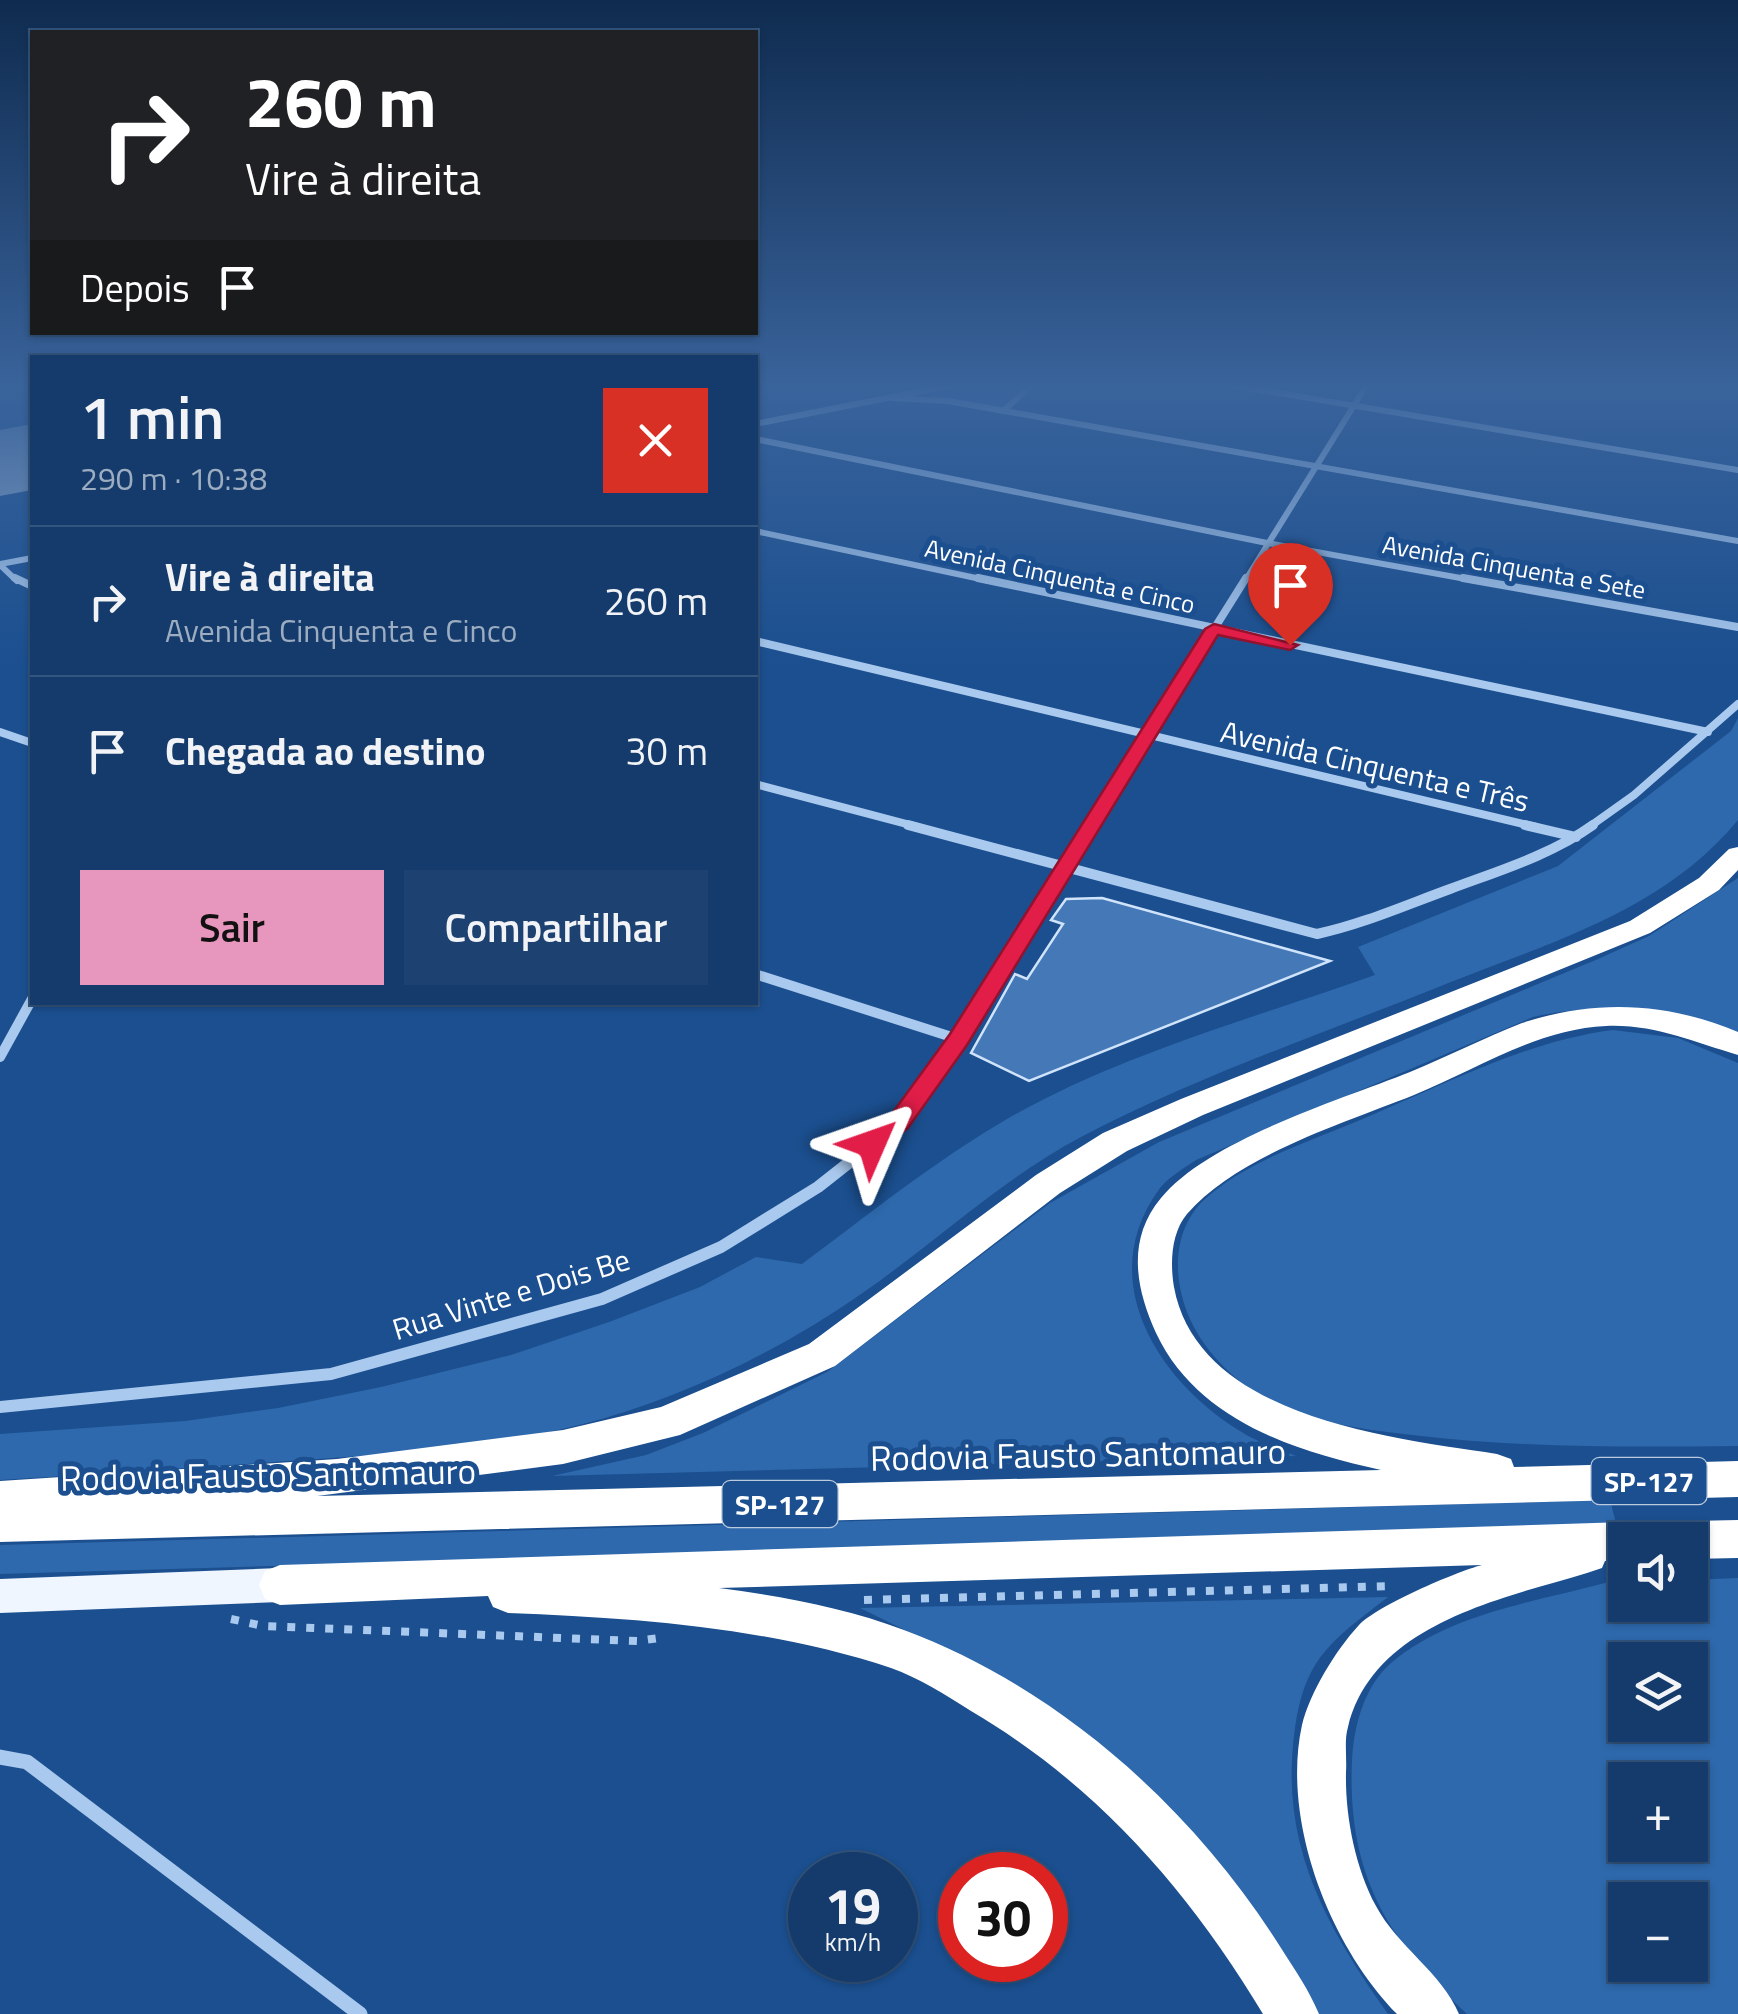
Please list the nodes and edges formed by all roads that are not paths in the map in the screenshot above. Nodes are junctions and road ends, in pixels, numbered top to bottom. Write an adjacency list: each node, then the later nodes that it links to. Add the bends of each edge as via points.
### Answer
1 (942, 477): 6 (street, Avenida Cinquenta e Sete)
2 (1308, 477): 6 (street, Rua Vinte e Dois Be)
3 (1377, 477): 5 (street)
4 (758, 532): 11 (street, Avenida Cinquenta e Cinco)
5 (1738, 541)
6 (1267, 543): 10 (street, Avenida Cinquenta e Sete); 11 (street, Rua Vinte e Dois Be)
7 (30, 558): 8 (street)
8 (0, 564): 9 (street)
9 (30, 585)
10 (1738, 628)
11 (1214, 629): 15 (street, Avenida Cinquenta e Cinco); 16 (street, Rua Vinte e Dois Be)
12 (758, 642): 16 (street, Avenida Cinquenta e Três)
13 (1738, 704): 15 (street)
14 (0, 732): 17 (street)
15 (1708, 732): 19 (street)
16 (1148, 735): 19 (street, Avenida Cinquenta e Três); 21 (street, Rua Vinte e Dois Be)
17 (30, 741)
18 (758, 785): 21 (street)
19 (1576, 837): 21 (street, via 1316,934)
20 (1738, 854): 30 (highway, via 1708,884 1640,927 1114,1142 822,1355 666,1423 563,1447 337,1478)
21 (1065, 867): 24 (street, Rua Vinte e Dois Be)
22 (758, 975): 24 (street)
23 (30, 1003): 26 (street)
24 (958, 1040): 27 (street, Rua Vinte e Dois Be, via 900,1122 818,1186 721,1247 602,1299 331,1374)
25 (1738, 1044): 29 (highway, via 1668,1019 1623,1015 1560,1022 1257,1150 1194,1184 1158,1236 1154,1282 1169,1332 1200,1370 1244,1406 1307,1435)
26 (0, 1057)
27 (0, 1407)
28 (1738, 1479): 29 (highway, Rodovia Fausto Santomauro / SP-127)
29 (1559, 1482): 31 (highway, Rodovia Fausto Santomauro / SP-127)
30 (0, 1499)
31 (0, 1522)
32 (1738, 1539): 33 (highway, SP-127)
33 (1708, 1540)
34 (1608, 1542): 37 (highway, SP-127, via 525,1574)
35 (1608, 1547): 41 (highway, via 1464,1590 1377,1637 1349,1674 1326,1726 1322,1799 1357,1922)
36 (0, 1596): 37 (main road)
37 (272, 1605): 40 (highway, via 558,1595 720,1608 822,1626 911,1654 1071,1751 1148,1817 1228,1912)
38 (0, 1757): 39 (street, via 27,1762)
39 (360, 2014)
40 (1293, 2014)
41 (1433, 2014)

